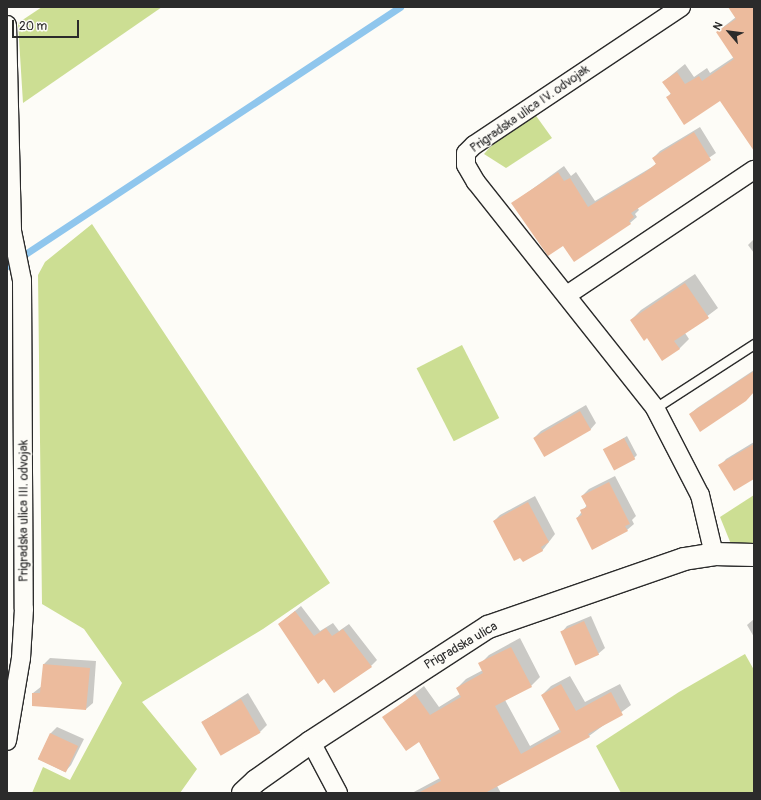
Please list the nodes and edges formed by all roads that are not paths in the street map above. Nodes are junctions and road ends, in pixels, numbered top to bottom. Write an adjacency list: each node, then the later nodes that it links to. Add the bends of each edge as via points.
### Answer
1 (681, 7): 5 (street, Prigradska ulica IV. odvojak, via 474,145 466,153 466,165 476,182)
2 (7, 25): 4 (street, Prigradska ulica III. odvojak)
3 (754, 170): 5 (street)
4 (12, 237): 10 (street, Prigradska ulica III. odvojak, via 22,280 24,609 21,658)
5 (568, 295): 7 (street, Prigradska ulica IV. odvojak)
6 (754, 344): 7 (lane)
7 (655, 408): 8 (street, Prigradska ulica IV. odvojak, via 700,495)
8 (714, 554): 9 (main road, Prigradska ulica); 11 (main road, Prigradska ulica, via 698,555 667,564 488,627)
9 (754, 555)
10 (7, 740)
11 (311, 742): 12 (main road, Prigradska ulica); 13 (street)
12 (243, 793)
13 (338, 793)

